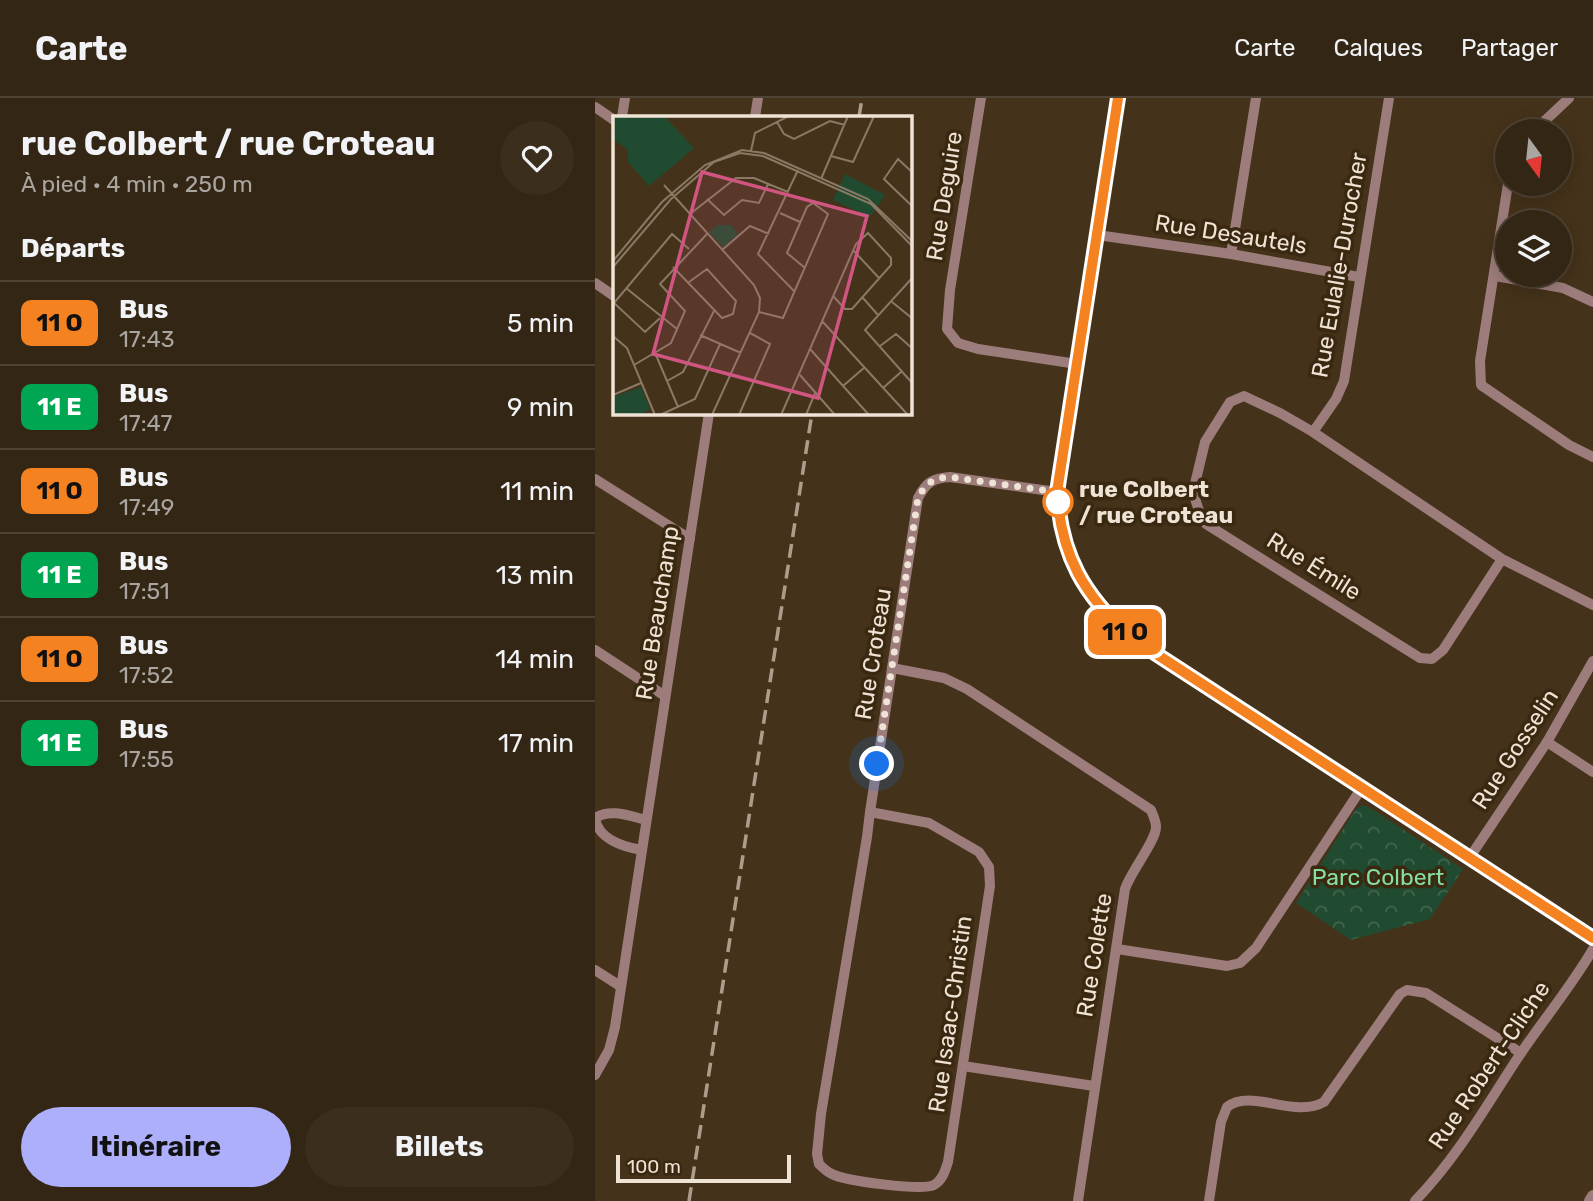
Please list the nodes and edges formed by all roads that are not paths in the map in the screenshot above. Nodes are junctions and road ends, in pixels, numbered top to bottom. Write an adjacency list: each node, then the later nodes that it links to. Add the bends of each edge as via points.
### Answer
1 (625, 98): 9 (street)
2 (758, 98): 10 (street)
3 (981, 98): 21 (street, Rue Deguire, via 947,329 958,343 978,349)
4 (1118, 98): 13 (street)
5 (1256, 98): 14 (street)
6 (1389, 98): 16 (street, Rue Eulalie-Durocher)
7 (1569, 98): 12 (street)
8 (595, 107): 11 (street)
9 (622, 116)
10 (755, 116)
11 (613, 119)
12 (1547, 119)
13 (1097, 235): 14 (street, Rue Desautels); 21 (street)
14 (1231, 254): 16 (street, Rue Desautels)
15 (1495, 276): 24 (street, via 1481,386)
16 (1359, 277): 23 (street, Rue Eulalie-Durocher, via 1344,381)
17 (595, 283): 19 (street)
18 (1557, 287): 20 (street)
19 (613, 295)
20 (1593, 302)
21 (1077, 364): 26 (street)
22 (709, 415): 27 (street, Rue Beauchamp)
23 (1313, 432): 28 (street, Rue Émile); 28 (street, Rue Émile, via 1244,396 1230,402 1205,442 1193,492 1206,524 1420,658 1432,659 1443,650)
24 (1593, 457)
25 (595, 479): 27 (street)
26 (1057, 492): 32 (street, Rue Croteau, via 950,477 925,484 918,498); 36 (street, via 1070,559 1105,614 1130,637)
27 (690, 539): 33 (street, Rue Beauchamp)
28 (1502, 559): 29 (street, Rue Émile)
29 (1593, 605)
30 (595, 650): 33 (street)
31 (1593, 662): 34 (street, Rue Gosselin)
32 (892, 668): 37 (street, Rue Croteau); 43 (street, Rue Colette, via 944,678 967,689 1150,810 1154,837 1129,877)
33 (665, 696): 39 (street, Rue Beauchamp)
34 (1547, 741): 35 (street); 41 (street, Rue Gosselin)
35 (1593, 772)
36 (1361, 789): 41 (street); 43 (street, via 1257,948 1240,963 1227,966)
37 (870, 812): 48 (street, Rue Isaac-Christin, via 929,823 979,852 989,867); 51 (street, Rue Croteau, via 818,1138 819,1164)
38 (595, 818): 39 (street, via 615,813); 40 (street, via 604,834 628,848)
39 (646, 820): 40 (street, Rue Beauchamp)
40 (642, 850): 46 (street, Rue Beauchamp)
41 (1470, 857): 42 (street)
42 (1593, 938)
43 (1117, 949): 50 (street, Rue Colette)
44 (1593, 949): 47 (street, Rue Robert-Cliche)
45 (595, 970): 46 (street)
46 (620, 986): 49 (street, Rue Beauchamp, via 609,1050)
47 (1521, 1053): 54 (street, via 1426,993 1407,990 1324,1102 1310,1108 1238,1101 1227,1107); 55 (street, Rue Robert-Cliche, via 1465,1140)
48 (963, 1066): 50 (street); 51 (street, Rue Isaac-Christin, via 948,1162 936,1184 922,1188 850,1179)
49 (595, 1075)
50 (1094, 1086): 53 (street, Rue Colette)
51 (824, 1170)
52 (1593, 1196): 56 (street)
53 (1078, 1201)
54 (1209, 1201)
55 (1415, 1201)
56 (1590, 1201)

